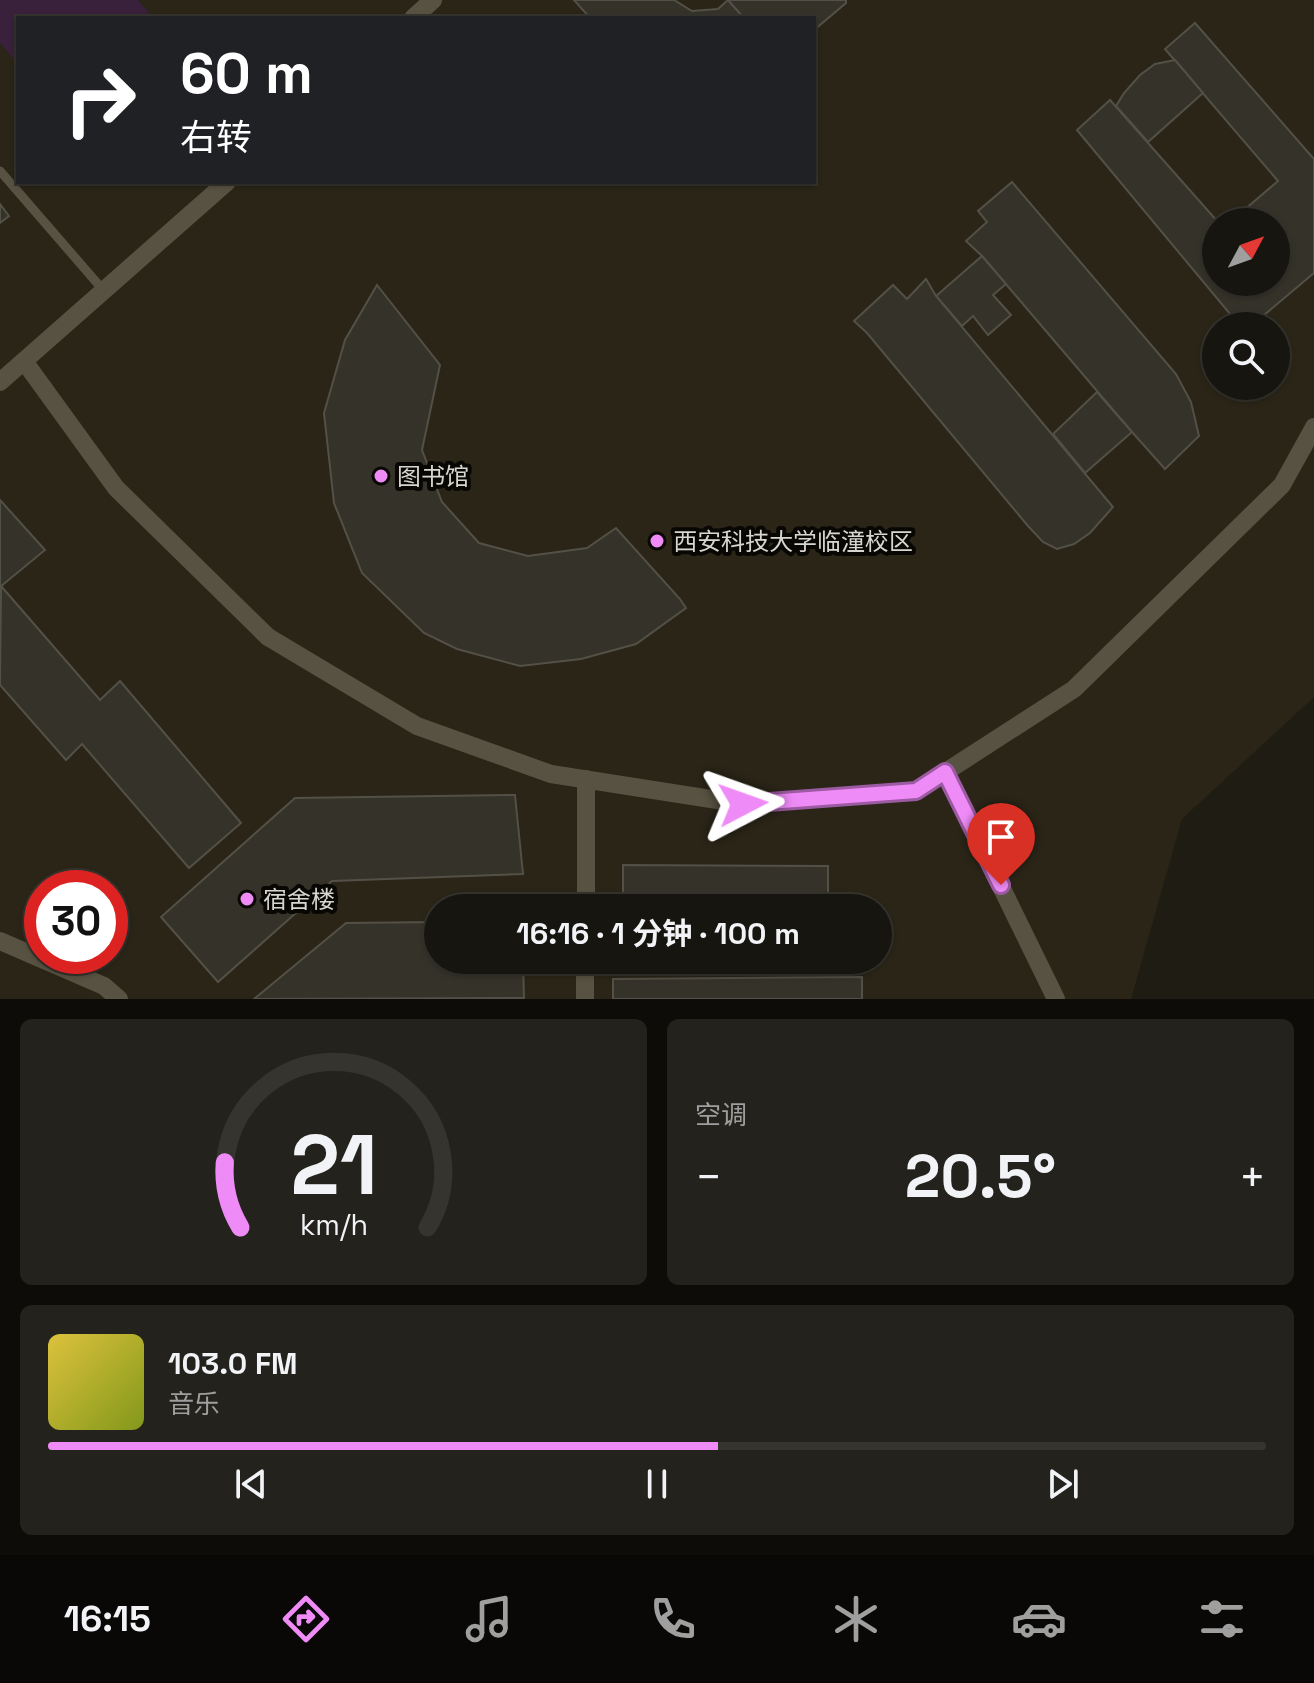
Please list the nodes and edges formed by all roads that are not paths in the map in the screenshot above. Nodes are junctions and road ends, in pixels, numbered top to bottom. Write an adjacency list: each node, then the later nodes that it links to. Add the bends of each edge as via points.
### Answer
1 (433, 0): 2 (street)
2 (415, 16)
3 (0, 171): 5 (lane)
4 (225, 184): 5 (street)
5 (104, 291): 6 (street)
6 (24, 361): 7 (street); 10 (street, via 116,488 268,637 417,726 551,774)
7 (0, 382)
8 (1314, 427): 9 (street, via 1282,485 1074,689)
9 (945, 772): 10 (street, via 916,791 743,804); 16 (street)
10 (586, 779): 11 (street)
11 (586, 894)
12 (0, 941): 14 (street, via 104,986)
13 (585, 974): 15 (street)
14 (119, 999)
15 (585, 999)
16 (1056, 999)

